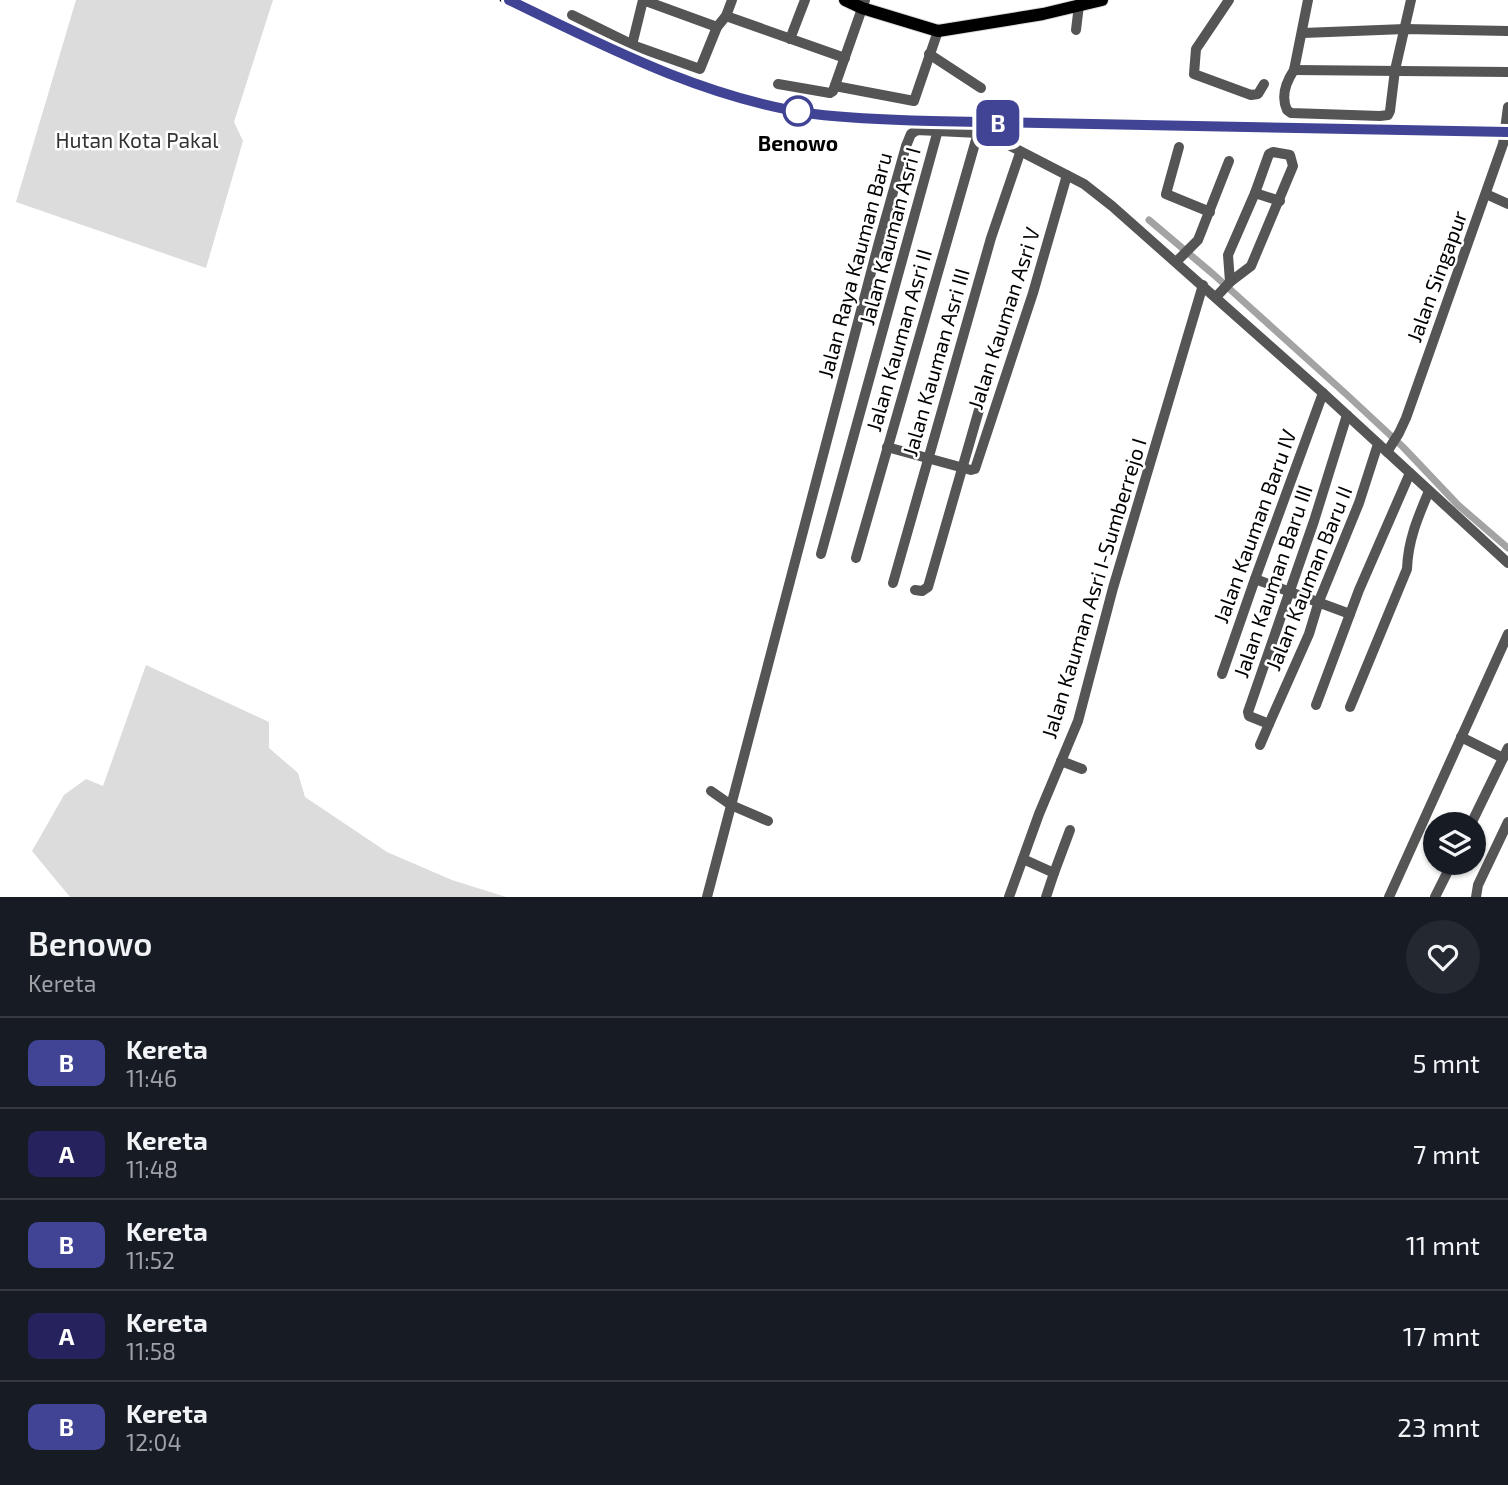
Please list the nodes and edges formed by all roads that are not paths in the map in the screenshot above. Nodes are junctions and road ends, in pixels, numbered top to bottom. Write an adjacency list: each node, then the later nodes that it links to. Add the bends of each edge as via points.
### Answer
1 (643, 0): 13 (street); 20 (street)
2 (732, 0): 12 (street)
3 (806, 0): 19 (street)
4 (845, 0): 9 (main road)
5 (1102, 0): 10 (main road)
6 (1229, 0): 27 (street, via 1196,49 1194,74 1251,95 1258,94)
7 (1308, 0): 18 (street)
8 (1411, 0): 14 (street)
9 (864, 4): 16 (main road); 22 (street)
10 (1079, 5): 15 (street); 16 (main road)
11 (572, 15): 20 (street)
12 (726, 16): 13 (street); 19 (street)
13 (717, 27): 20 (street, via 700,69)
14 (1405, 29): 17 (street); 18 (street); 24 (street)
15 (1076, 30)
16 (938, 31): 21 (street)
17 (1508, 31)
18 (1303, 33): 23 (street)
19 (790, 39): 22 (street)
20 (631, 44)
21 (929, 54): 28 (street, via 911,103); 29 (street)
22 (845, 58): 28 (street)
23 (1294, 70): 24 (street); 24 (street, via 1284,94 1285,107 1291,113 1380,116 1390,111)
24 (1395, 70): 25 (street)
25 (1508, 72)
26 (778, 84): 28 (street, via 830,93)
27 (1264, 84)
28 (835, 86)
29 (981, 88)
30 (1508, 107): 33 (street, Jalan Singapur)
31 (938, 130): 32 (street, Jalan Raya Kauman Baru); 59 (street, Jalan Kauman Asri I); 80 (street, Jalan Raya Kauman Baru, via 917,130 906,146)
32 (978, 133): 35 (street, Jalan Raya Kauman Baru); 53 (street, Jalan Kauman Asri II)
33 (1506, 144): 39 (street, Jalan Singapur)
34 (1179, 147): 42 (street, via 1165,192)
35 (1020, 153): 37 (street, Jalan Raya Kauman Baru); 55 (street, Jalan Kauman Asri III)
36 (1229, 161): 42 (street)
37 (1067, 175): 43 (street, Jalan Raya Kauman Baru); 56 (street, Jalan Kauman Asri V, via 975,469)
38 (1255, 193): 40 (street); 40 (street, via 1269,154 1290,155 1293,166); 44 (street)
39 (1486, 194): 41 (street); 54 (street, Jalan Singapur)
40 (1280, 201): 45 (street)
41 (1508, 204)
42 (1210, 212): 43 (street, via 1198,240)
43 (1182, 256): 47 (street, Jalan Raya Kauman Baru)
44 (1228, 260): 45 (street); 46 (street)
45 (1251, 266): 46 (street)
46 (1230, 282): 48 (street)
47 (1203, 285): 48 (street, Jalan Raya Kauman Baru); 77 (street, Jalan Kauman Asri I-Sumberrejo I, via 1078,721)
48 (1216, 298): 49 (street, Jalan Raya Kauman Baru)
49 (1323, 393): 51 (street, Jalan Raya Kauman Baru); 62 (street, Jalan Kauman Baru IV)
50 (979, 410): 56 (street)
51 (1347, 415): 52 (street, Jalan Raya Kauman Baru); 65 (street, Jalan Kauman Baru III)
52 (1378, 444): 54 (street, Jalan Raya Kauman Baru); 66 (street, Jalan Kauman Baru II)
53 (887, 447): 55 (street); 60 (street, Jalan Kauman Asri II)
54 (1389, 450): 57 (street, Jalan Raya Kauman Baru)
55 (927, 458): 56 (street); 63 (street, Jalan Kauman Asri III)
56 (966, 469): 64 (street, via 928,587)
57 (1410, 473): 58 (street, Jalan Raya Kauman Baru); 67 (street)
58 (1429, 491): 61 (street, Jalan Raya Kauman Baru); 71 (street, via 1413,530 1406,569)
59 (821, 554)
60 (856, 558)
61 (1508, 563)
62 (1255, 579): 65 (street); 69 (street, Jalan Kauman Baru IV)
63 (893, 583)
64 (915, 590)
65 (1289, 590): 66 (street); 72 (street, Jalan Kauman Baru III, via 1248,713)
66 (1319, 601): 67 (street); 72 (street, Jalan Kauman Baru II)
67 (1350, 614): 70 (street)
68 (1508, 634): 73 (street)
69 (1222, 674)
70 (1316, 705)
71 (1350, 707)
72 (1269, 724): 74 (street)
73 (1461, 737): 76 (street); 91 (street)
74 (1260, 745)
75 (1508, 748): 76 (street)
76 (1503, 758): 81 (street)
77 (1061, 761): 78 (street); 85 (street, Jalan Kauman Asri I-Sumberrejo I)
78 (1082, 769)
79 (711, 791): 80 (street)
80 (731, 805): 82 (street); 88 (street, Jalan Raya Kauman Baru)
81 (1477, 812)
82 (768, 821)
83 (1508, 822): 93 (street)
84 (1070, 830): 86 (street)
85 (1023, 859): 86 (street); 89 (street, Jalan Kauman Asri I-Sumberrejo I)
86 (1054, 873): 90 (street)
87 (1446, 875): 92 (street)
88 (707, 897)
89 (1009, 897)
90 (1046, 897)
91 (1389, 897)
92 (1435, 897)
93 (1476, 897)

